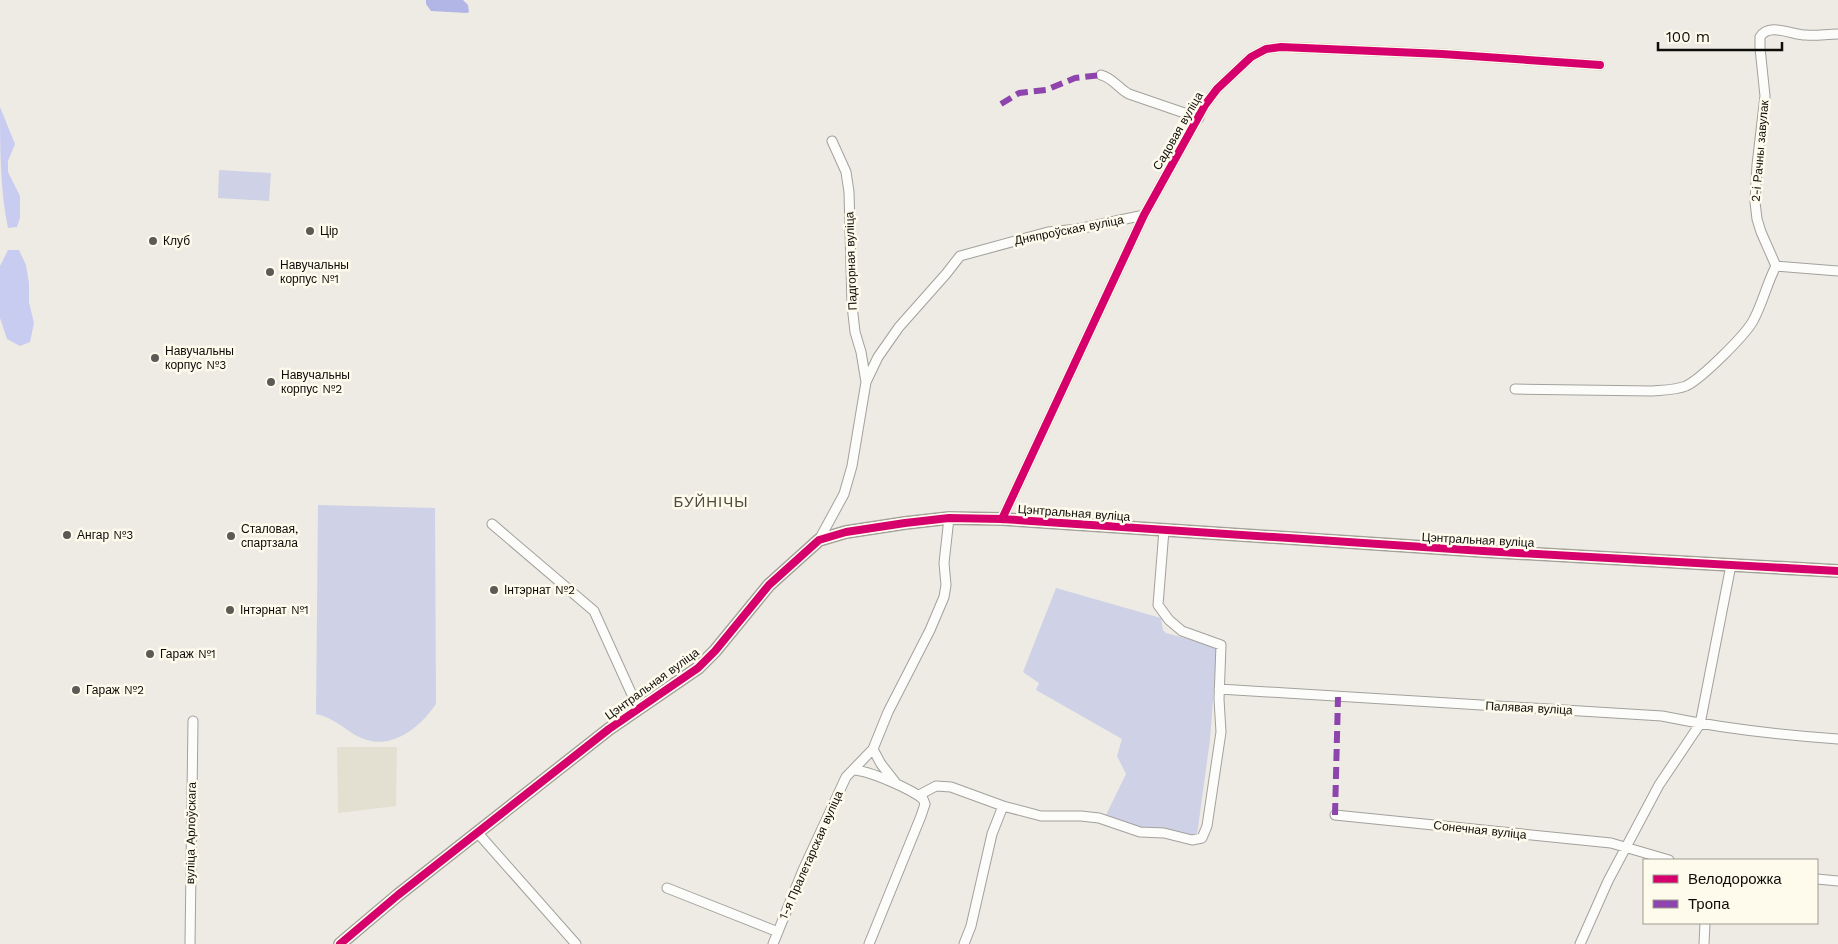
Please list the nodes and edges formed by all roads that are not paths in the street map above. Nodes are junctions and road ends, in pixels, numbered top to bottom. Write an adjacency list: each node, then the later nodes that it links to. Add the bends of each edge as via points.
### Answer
1 (1838, 34): 8 (street, 2-і Рачны завулак, via 1804,35 1775,30 1766,31 1760,37 1765,96 1755,202 1761,232)
2 (1600, 65): 4 (street, Садовая вуліца, via 1442,54 1266,48 1251,57 1217,89)
3 (1101, 75): 4 (street, via 1130,94)
4 (1198, 118): 6 (street, Садовая вуліца)
5 (832, 142): 10 (street, Падгорная вуліца, via 846,172 849,192 852,305)
6 (1144, 216): 7 (street, Дняпроўская вуліца, via 1048,232); 13 (street, Садовая вуліца)
7 (966, 253): 10 (street, Падгорная вуліца, via 903,322 878,357)
8 (1776, 266): 9 (street); 11 (street, via 1758,312 1747,329 1686,386 1652,391)
9 (1838, 271)
10 (866, 382): 16 (street, Падгорная вуліца, via 844,494)
11 (1514, 389)
12 (948, 518): 13 (street, Цэнтральная вуліца); 16 (street, Цэнтральная вуліца, via 863,529); 24 (street, via 944,597)
13 (1002, 519): 15 (street, Цэнтральная вуліца)
14 (492, 524): 20 (street, Цэнтральная вуліца, via 594,611)
15 (1164, 530): 17 (street, Цэнтральная вуліца); 19 (street, via 1158,605 1182,631 1221,645)
16 (819, 540): 20 (street, Цэнтральная вуліца, via 773,580 715,652 698,668)
17 (1731, 565): 18 (street, Цэнтральная вуліца); 22 (street)
18 (1838, 571)
19 (1219, 689): 22 (street, Палявая вуліца, via 1662,716); 28 (street, via 1221,732 1207,826 1202,838 1192,840 1164,833 1140,832 1099,818 1041,816)
20 (638, 708): 30 (street, Цэнтральная вуліца)
21 (193, 721): 38 (street, вуліца Арлоўскага)
22 (1700, 724): 23 (street, Палявая вуліца); 31 (street, via 1659,785)
23 (1838, 739)
24 (873, 749): 25 (street); 26 (street)
25 (854, 770): 26 (street); 37 (street, 1-я Пралетарская вуліца, via 846,777)
26 (899, 786): 27 (street)
27 (919, 795): 28 (street, via 936,786 951,787); 42 (street, via 924,804 921,816)
28 (1004, 806): 43 (street, via 992,834)
29 (1335, 815): 31 (street, Сонечная вуліца, via 1611,843)
30 (477, 832): 39 (street, Цэнтральная вуліца); 40 (street)
31 (1625, 848): 32 (street, Сонечная вуліца); 44 (street)
32 (1665, 859)
33 (1818, 879): 34 (street)
34 (1838, 881)
35 (668, 888): 37 (street)
36 (1705, 924): 45 (street)
37 (778, 932): 41 (street, 1-я Пралетарская вуліца)
38 (190, 944)
39 (340, 944)
40 (576, 944)
41 (773, 944)
42 (868, 944)
43 (964, 944)
44 (1580, 944)
45 (1704, 944)

